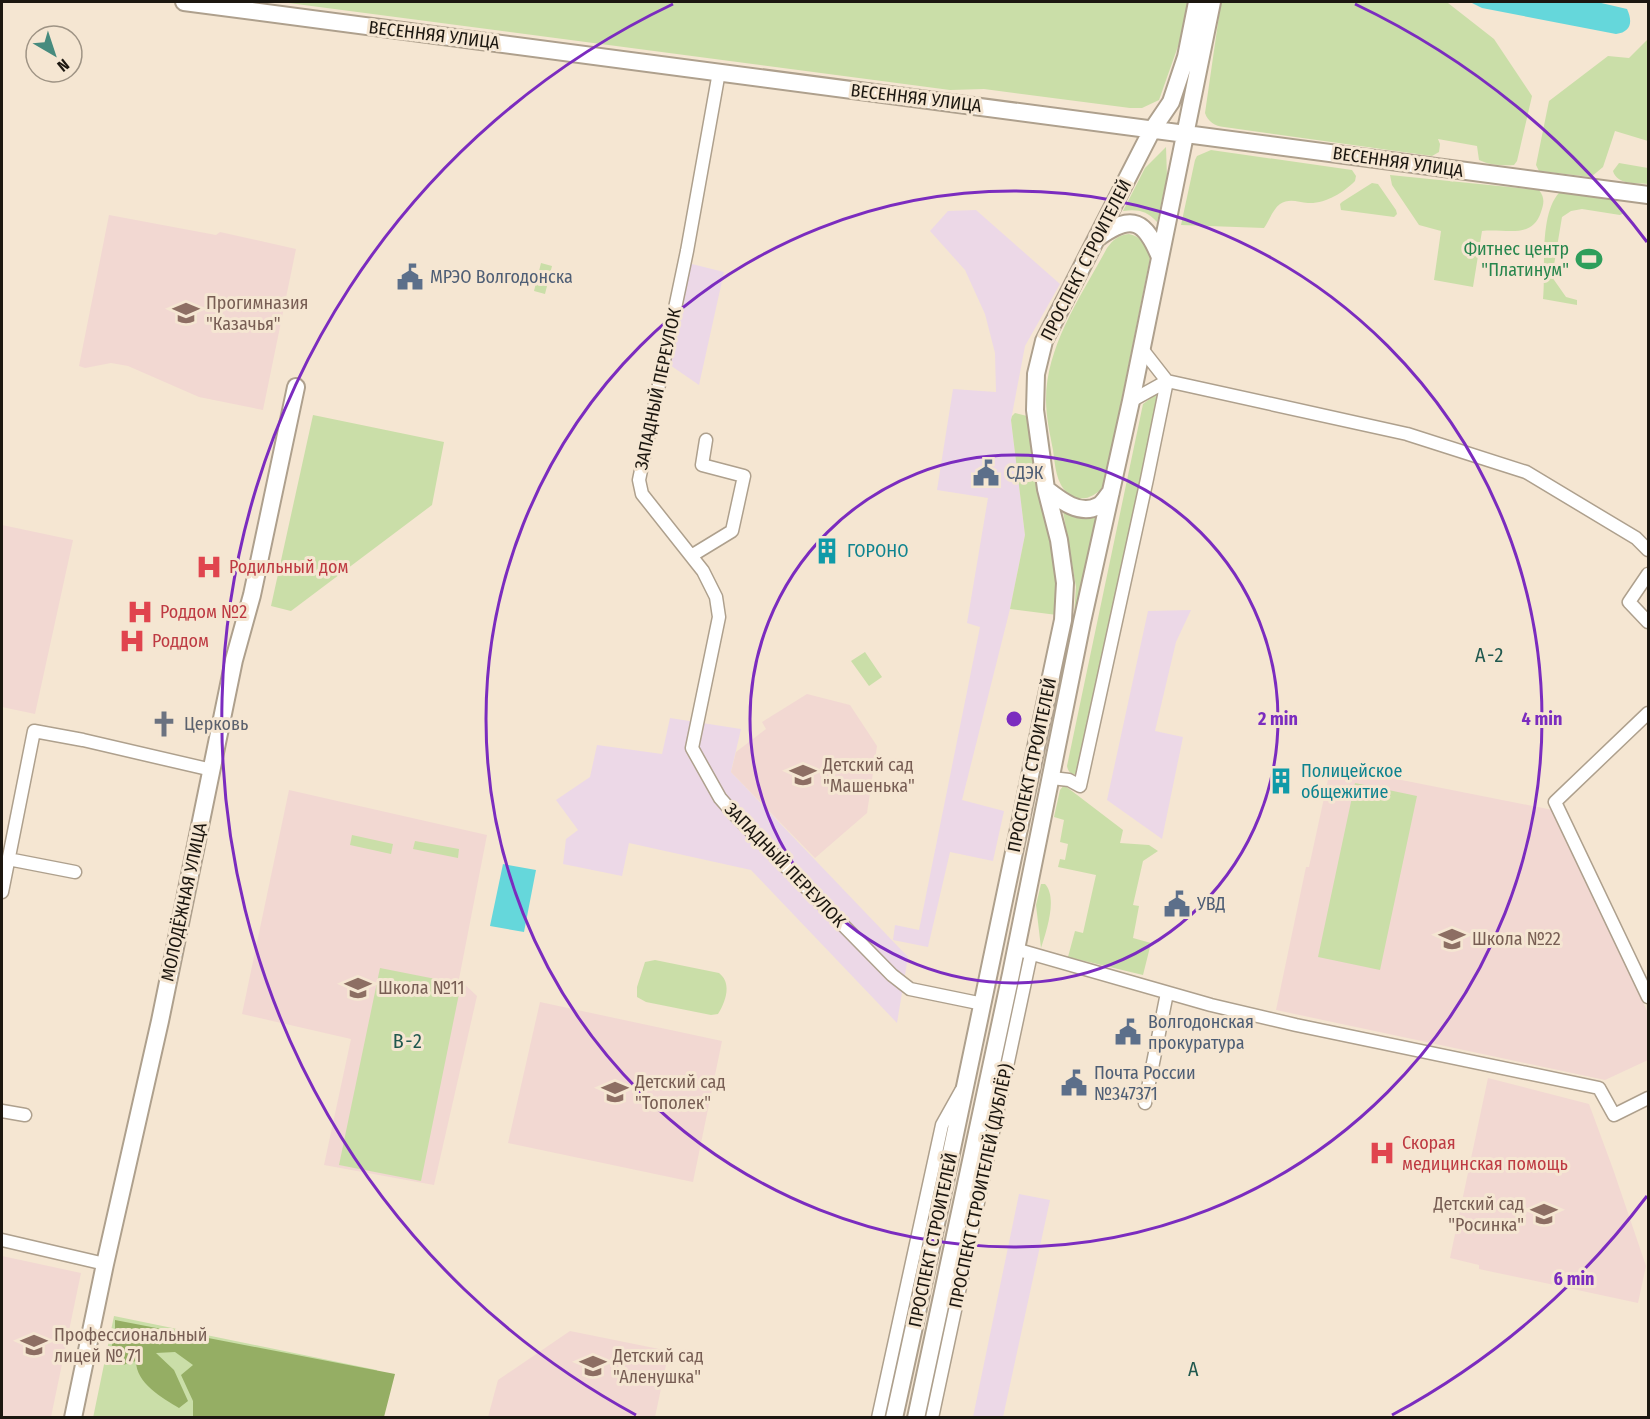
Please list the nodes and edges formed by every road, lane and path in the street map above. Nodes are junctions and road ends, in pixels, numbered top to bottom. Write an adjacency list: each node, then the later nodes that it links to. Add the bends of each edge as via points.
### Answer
1 (183, 2): 4 (main road, ВЕСЕННЯЯ УЛИЦА)
2 (1197, 2): 5 (main road, ПРОСПЕКТ СТРОИТЕЛЕЙ, via 1186,57 1171,102)
3 (1212, 2): 6 (main road, ПРОСПЕКТ СТРОИТЕЛЕЙ)
4 (719, 72): 5 (main road, ВЕСЕННЯЯ УЛИЦА); 18 (street, ЗАПАДНЫЙ ПЕРЕУЛОК, via 687,251 639,480 642,494)
5 (1152, 130): 6 (main road, ВЕСЕННЯЯ УЛИЦА); 8 (main road, ПРОСПЕКТ СТРОИТЕЛЕЙ)
6 (1185, 134): 7 (main road, ВЕСЕННЯЯ УЛИЦА); 9 (main road, ПРОСПЕКТ СТРОИТЕЛЕЙ)
7 (1648, 195)
8 (1098, 237): 9 (main road, via 1114,226 1136,224 1146,229); 15 (main road, ПРОСПЕКТ СТРОИТЕЛЕЙ, via 1044,341 1036,374 1035,410)
9 (1160, 256): 10 (main road, ПРОСПЕКТ СТРОИТЕЛЕЙ)
10 (1142, 349): 11 (street); 13 (main road, ПРОСПЕКТ СТРОИТЕЛЕЙ)
11 (1167, 381): 13 (street); 17 (street, via 1407,434 1526,472 1636,538); 23 (street, via 1080,786)
12 (296, 387): 22 (main road, МОЛОДЁЖНАЯ УЛИЦА)
13 (1131, 401): 16 (main road, ПРОСПЕКТ СТРОИТЕЛЕЙ)
14 (706, 440): 18 (street, via 702,465 744,476 732,531)
15 (1047, 489): 16 (main road, via 1064,502 1083,509 1099,506); 30 (main road, ПРОСПЕКТ СТРОИТЕЛЕЙ, via 1065,583 1063,620)
16 (1112, 491): 23 (main road, ПРОСПЕКТ СТРОИТЕЛЕЙ)
17 (1648, 550)
18 (691, 556): 30 (street, ЗАПАДНЫЙ ПЕРЕУЛОК, via 716,597 719,617 692,748 720,798 892,975 916,991)
19 (1648, 574): 20 (street, via 1629,602)
20 (1648, 622)
21 (1648, 713): 29 (street, via 1555,802)
22 (212, 770): 24 (street, via 34,731); 37 (main road, МОЛОДЁЖНАЯ УЛИЦА)
23 (1052, 778): 27 (main road, ПРОСПЕКТ СТРОИТЕЛЕЙ)
24 (8, 859): 25 (street); 26 (street)
25 (75, 872)
26 (2, 892)
27 (1023, 951): 28 (street); 41 (main road, ПРОСПЕКТ СТРОИТЕЛЕЙ); 42 (street, ПРОСПЕКТ СТРОИТЕЛЕЙ (ДУБЛЁР))
28 (1167, 993): 32 (street, via 1278,1021 1599,1088 1614,1115); 33 (street)
29 (1648, 997)
30 (983, 1004): 31 (main road, ПРОСПЕКТ СТРОИТЕЛЕЙ)
31 (968, 1077): 39 (street, ПРОСПЕКТ СТРОИТЕЛЕЙ (ДУБЛЁР), via 942,1125); 40 (main road, ПРОСПЕКТ СТРОИТЕЛЕЙ)
32 (1648, 1098)
33 (1145, 1102)
34 (2, 1111): 35 (street)
35 (25, 1115)
36 (2, 1240): 37 (street)
37 (105, 1264): 38 (main road, МОЛОДЁЖНАЯ УЛИЦА)
38 (73, 1418)
39 (878, 1418)
40 (894, 1418)
41 (916, 1418)
42 (932, 1418)

